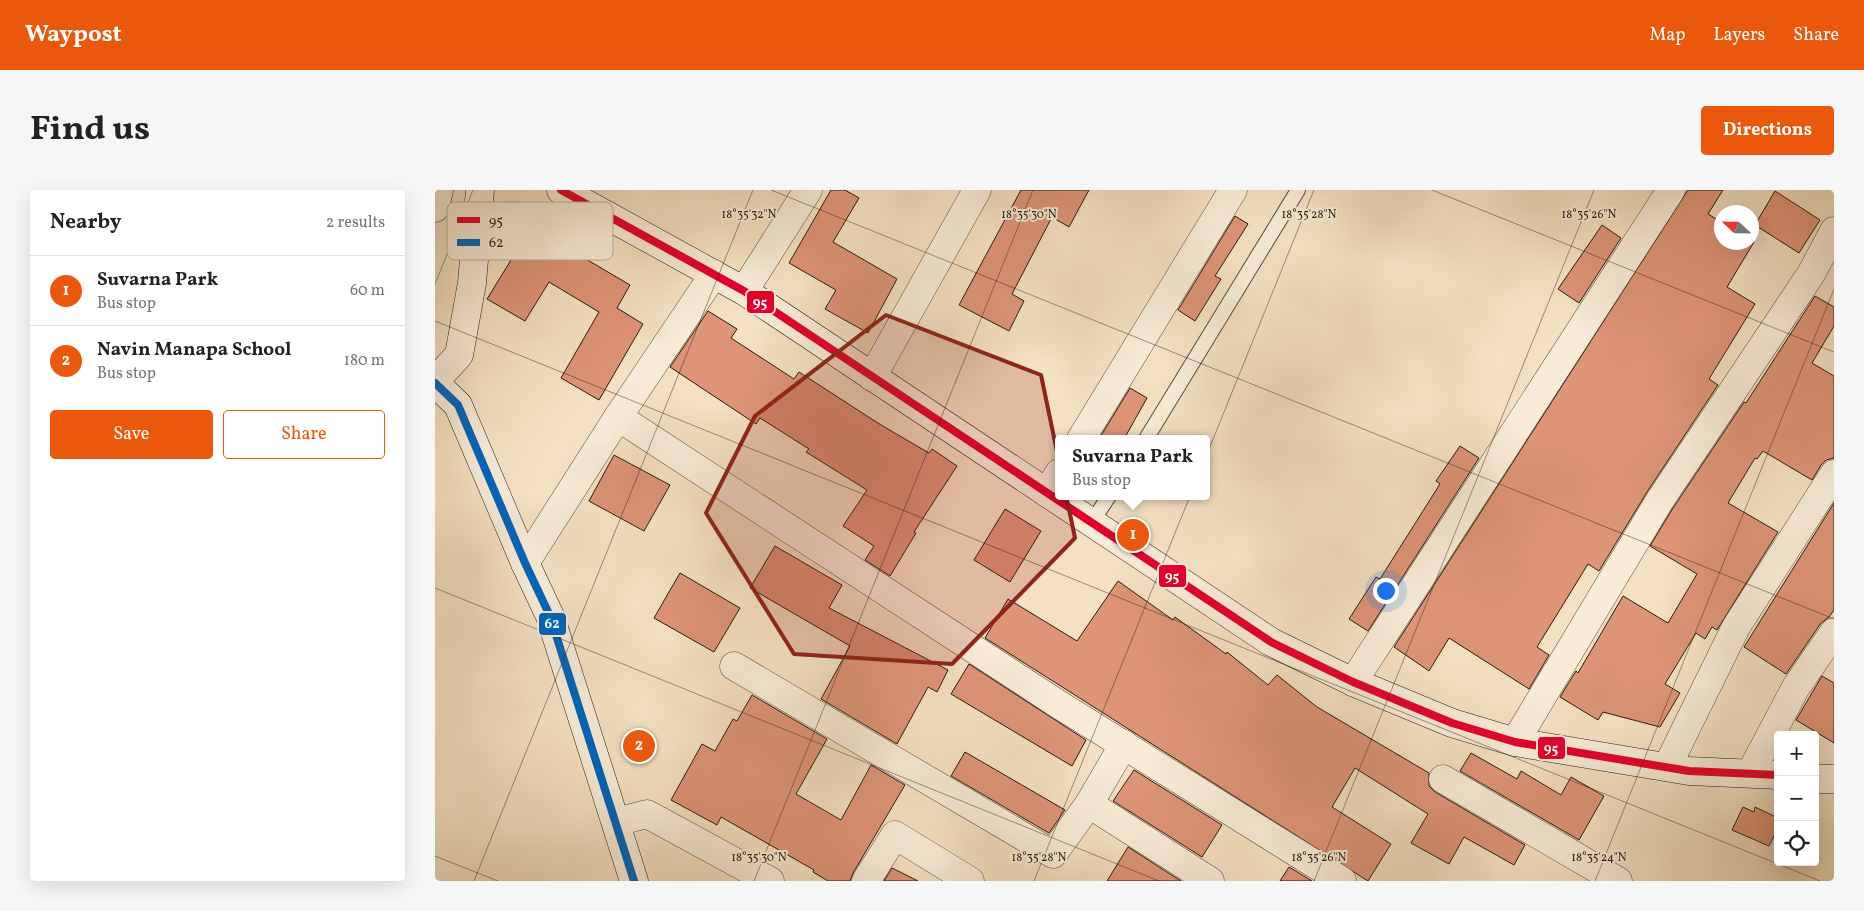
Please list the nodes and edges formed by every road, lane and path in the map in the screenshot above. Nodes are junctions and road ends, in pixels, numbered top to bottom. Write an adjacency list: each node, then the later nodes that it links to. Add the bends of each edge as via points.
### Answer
1 (439, 190): 9 (street)
2 (561, 190): 8 (street)
3 (807, 190): 14 (street)
4 (977, 190): 15 (street)
5 (1233, 190): 18 (street)
6 (1298, 190): 19 (lane)
7 (1671, 190): 28 (street)
8 (583, 202)
9 (435, 208)
10 (613, 219): 13 (street)
11 (1834, 231): 29 (street, via 1811,274 1660,500)
12 (474, 260): 16 (street, via 459,355)
13 (714, 274): 14 (street); 17 (street)
14 (744, 292): 15 (street)
15 (871, 377): 21 (street)
16 (435, 382): 25 (street, via 458,405)
17 (618, 418): 25 (street); 30 (street)
18 (1083, 435)
19 (1148, 435)
20 (1834, 474): 31 (street, via 1736,627)
21 (1053, 483)
22 (1070, 500): 24 (street)
23 (1106, 500): 24 (lane)
24 (1091, 522): 28 (street, via 1271,642)
25 (525, 563): 38 (street, via 550,616)
26 (1834, 632): 32 (street, via 1796,687)
27 (735, 666): 37 (street, via 1053,854)
28 (1353, 682): 29 (street, via 1452,722)
29 (1515, 742): 31 (street)
30 (1124, 744): 37 (street); 44 (street)
31 (1667, 767): 32 (street, via 1689,771)
32 (1751, 772): 33 (street)
33 (1774, 775)
34 (1819, 778): 36 (street)
35 (1443, 779): 45 (street)
36 (1834, 780)
37 (1089, 804): 43 (street)
38 (615, 822): 39 (street); 40 (street, via 647,814)
39 (634, 881)
40 (770, 881)
41 (866, 881): 42 (street, via 895,835)
42 (970, 881)
43 (1210, 881)
44 (1342, 881)
45 (1618, 881)

